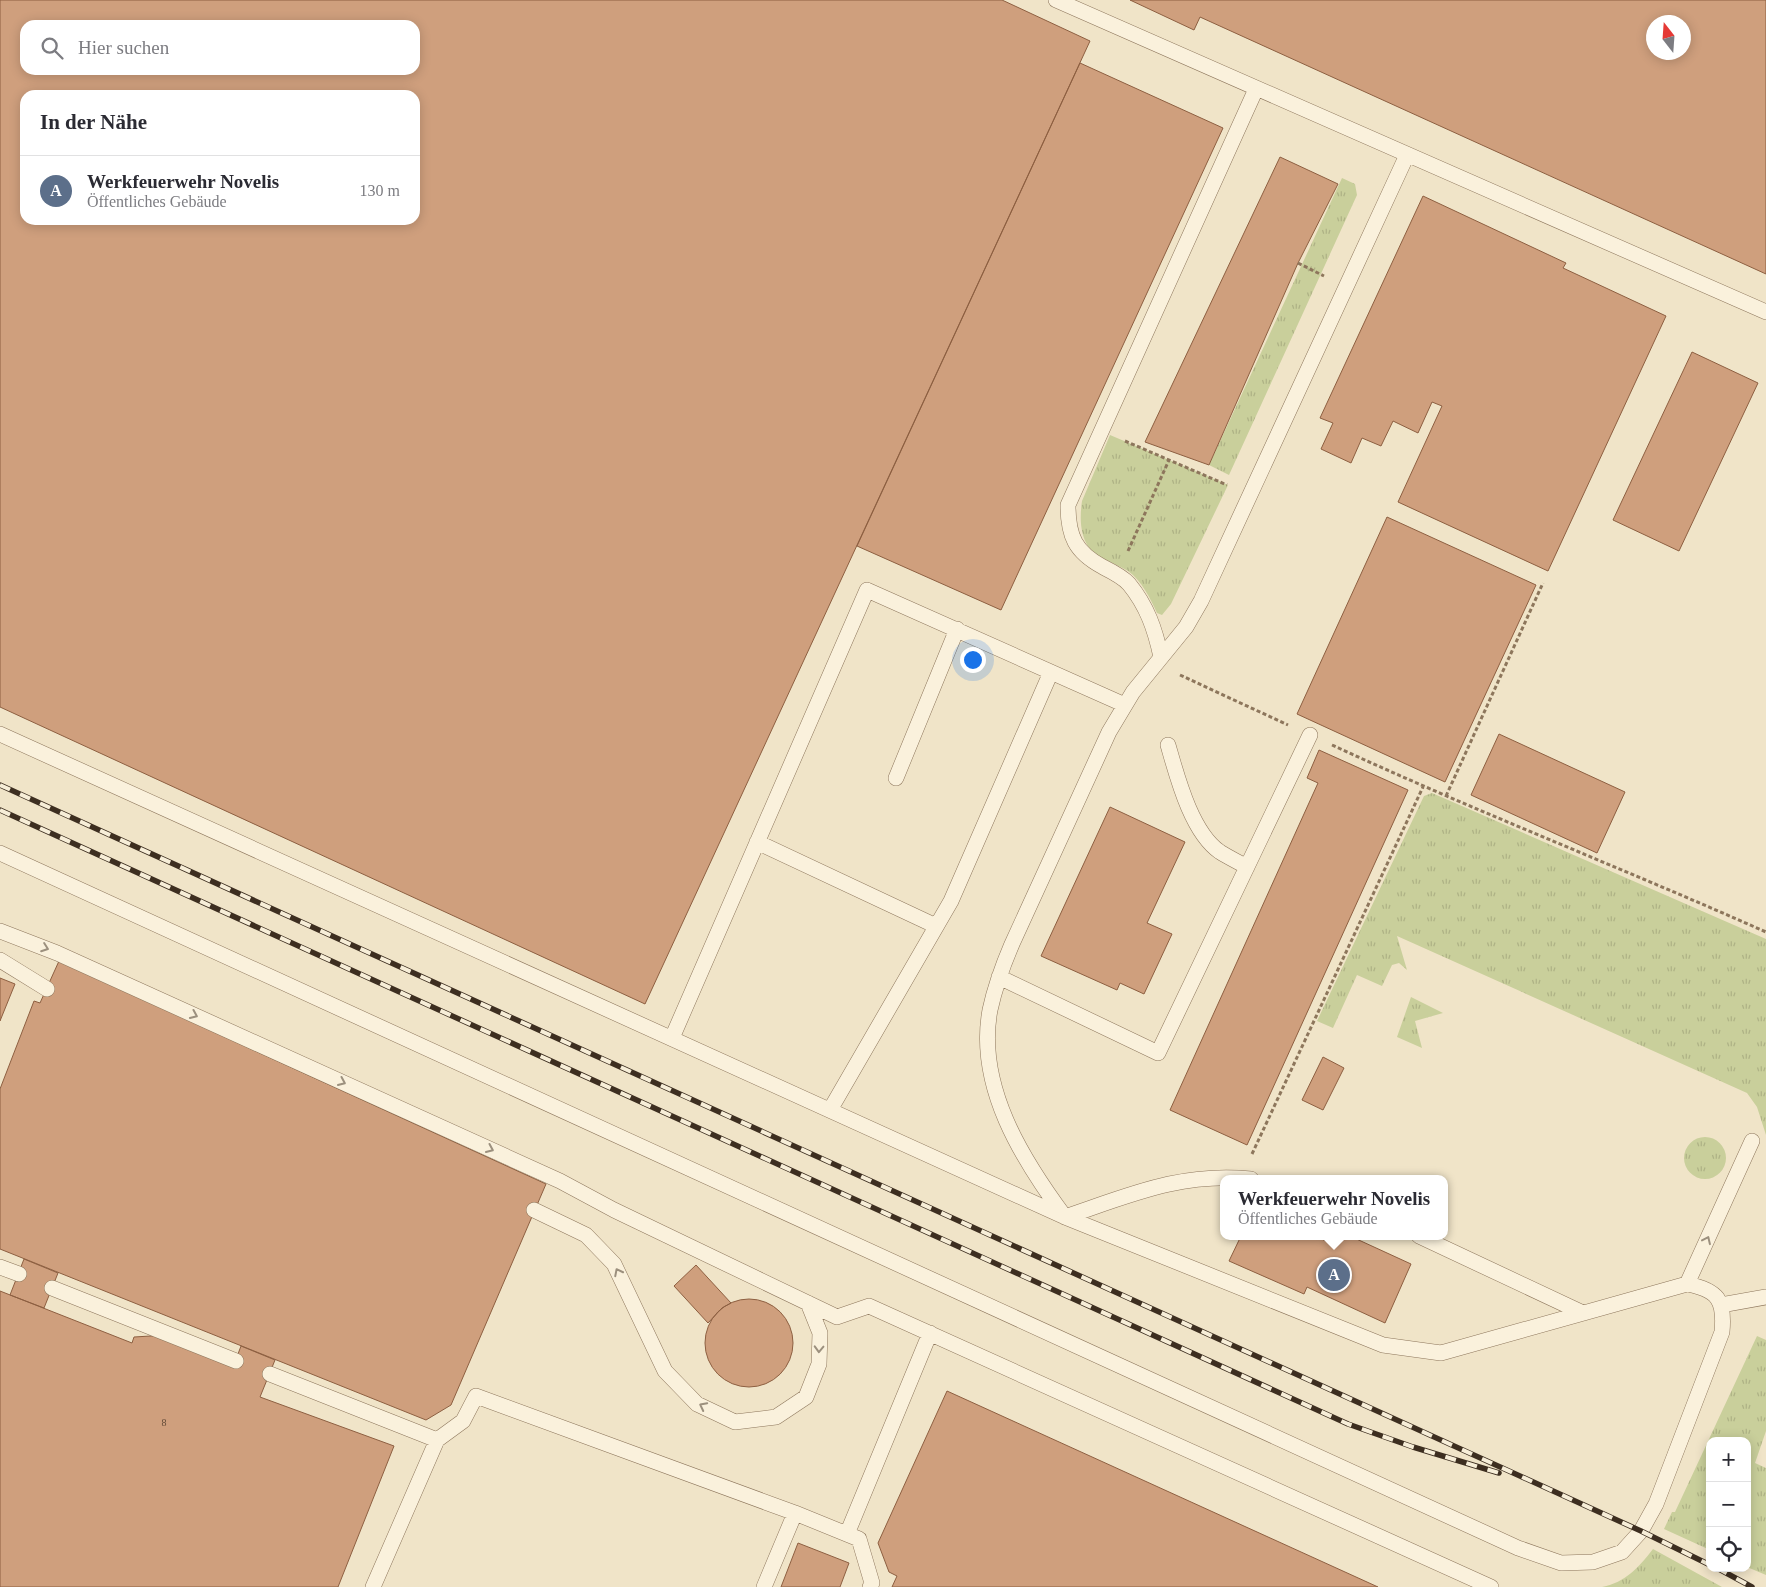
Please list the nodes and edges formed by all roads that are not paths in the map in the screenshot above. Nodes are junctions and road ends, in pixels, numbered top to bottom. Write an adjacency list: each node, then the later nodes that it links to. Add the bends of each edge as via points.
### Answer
1 (1056, 0): 2 (lane)
2 (1256, 90): 3 (lane); 6 (lane, via 1068,505 1068,519 1081,554 1127,582 1146,607)
3 (1407, 155): 4 (lane); 6 (lane, via 1201,601 1186,627)
4 (1766, 312)
5 (957, 629): 7 (lane); 12 (lane); 13 (lane, via 867,590)
6 (1161, 657): 8 (lane)
7 (1051, 672): 8 (lane); 16 (lane, via 951,901)
8 (1125, 705): 19 (lane, via 1109,732)
9 (0, 734): 21 (lane)
10 (1310, 735): 15 (lane)
11 (1168, 745): 15 (lane, via 1182,796 1201,829 1219,851)
12 (896, 778)
13 (757, 842): 16 (lane); 21 (lane)
14 (0, 853): 34 (lane, via 1518,1548 1561,1563 1593,1562 1622,1552 1641,1532 1656,1504 1720,1339)
15 (1247, 867): 19 (lane, via 1158,1053)
16 (936, 926): 22 (lane)
17 (0, 931): 33 (lane, one-way to 33, via 57,953 560,1181)
18 (0, 960): 20 (lane)
19 (999, 977): 26 (lane, via 990,1011 988,1041 993,1081 1020,1152)
20 (47, 989)
21 (672, 1038): 22 (lane)
22 (830, 1110): 26 (lane)
23 (1752, 1141): 30 (lane, one-way to 23)
24 (1220, 1176): 26 (lane, via 1160,1184)
25 (534, 1210): 33 (lane, one-way to 25, via 820,1333 819,1364 806,1397 776,1417 735,1422 697,1404 665,1371 614,1264 586,1235)
26 (1065, 1217): 35 (lane, via 1383,1345 1441,1353)
27 (1428, 1240): 35 (lane)
28 (0, 1267): 29 (lane)
29 (19, 1274)
30 (1687, 1284): 34 (lane, via 1715,1293); 35 (lane)
31 (52, 1288): 37 (lane)
32 (1766, 1298): 34 (lane)
33 (808, 1303): 36 (lane, via 837,1317 869,1306)
34 (1721, 1305)
35 (1583, 1313)
36 (930, 1333): 41 (lane); 45 (lane)
37 (236, 1361)
38 (270, 1374): 39 (lane)
39 (437, 1440): 40 (lane, via 463,1421 476,1396); 42 (lane)
40 (795, 1513): 41 (lane); 43 (lane)
41 (847, 1534): 44 (lane, via 859,1539 872,1583)
42 (373, 1587)
43 (764, 1587)
44 (870, 1587)
45 (1491, 1587)

